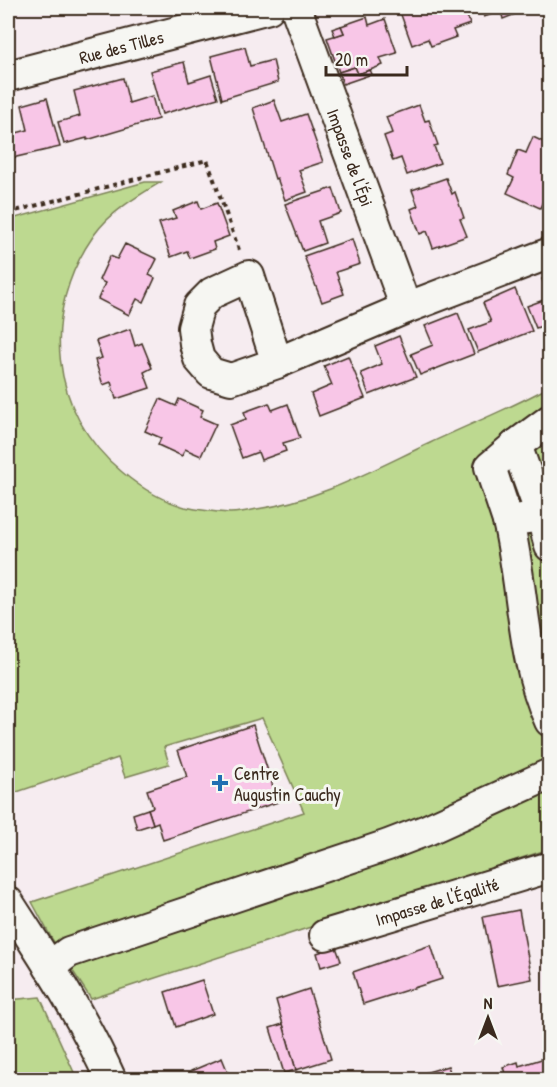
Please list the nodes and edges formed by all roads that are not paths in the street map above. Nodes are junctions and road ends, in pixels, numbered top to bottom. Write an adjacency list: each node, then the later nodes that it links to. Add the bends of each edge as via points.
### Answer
1 (268, 8): 3 (street, Rue des Tilles)
2 (296, 8): 5 (street, Impasse de l'Épi)
3 (8, 76)
4 (549, 253): 5 (street)
5 (406, 308): 6 (street)
6 (277, 363): 6 (street, via 249,276 212,293 199,306 193,328 197,351 211,373 231,379)
7 (549, 420): 8 (street)
8 (516, 445): 9 (street); 10 (street, via 490,467)
9 (546, 515): 10 (street); 11 (street)
10 (508, 521): 12 (street, via 516,552 525,634)
11 (549, 546)
12 (549, 721)
13 (549, 774): 17 (street, via 427,830 69,952)
14 (549, 867): 16 (street, Impasse de l'Égalité)
15 (8, 902): 17 (street)
16 (325, 934)
17 (49, 967): 18 (street)
18 (111, 1080)

